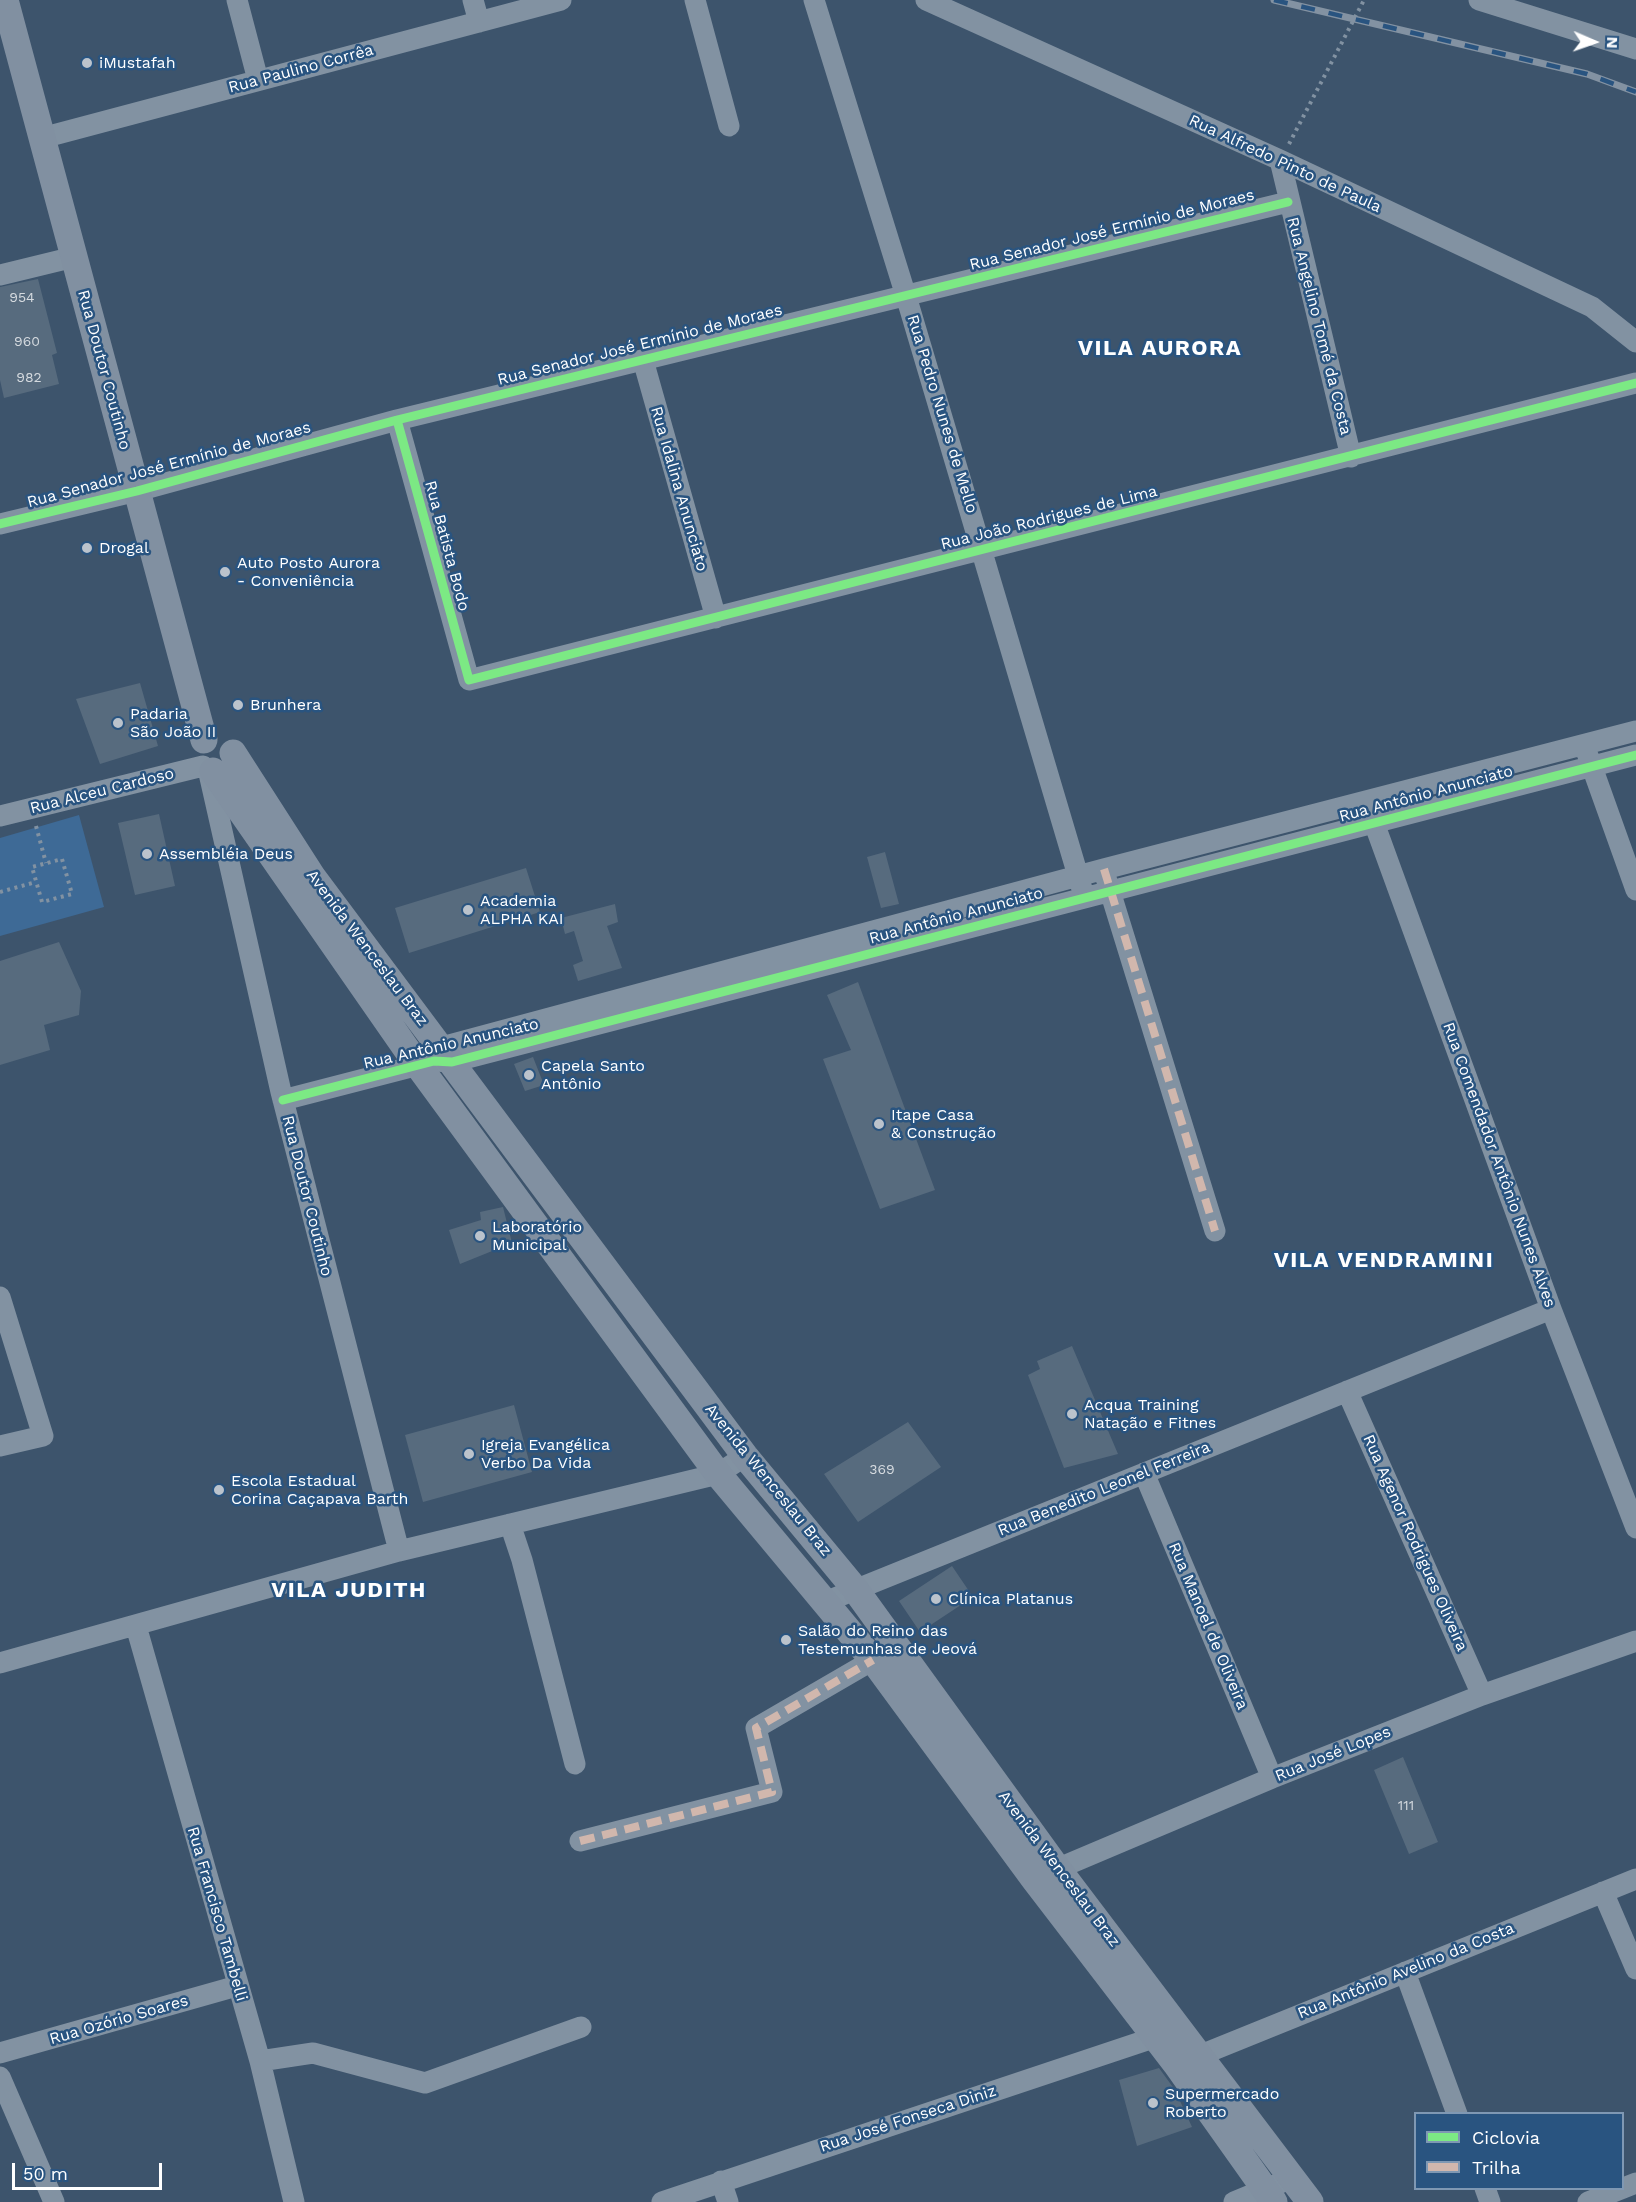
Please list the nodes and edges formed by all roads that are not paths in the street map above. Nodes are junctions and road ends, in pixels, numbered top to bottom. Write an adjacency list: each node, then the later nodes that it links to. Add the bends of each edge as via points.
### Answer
1 (5, 0): 13 (main road, Rua Doutor Coutinho)
2 (237, 0): 11 (street)
3 (473, 0): 9 (street)
4 (561, 0): 9 (street, Rua Paulino Corrêa)
5 (695, 0): 12 (street)
6 (814, 0): 18 (street, Rua Pedro Nunes de Mello)
7 (926, 0): 14 (street, Rua Alfredo Pinto de Paula)
8 (1479, 0): 10 (street)
9 (478, 22): 11 (street, Rua Paulino Corrêa)
10 (1636, 49)
11 (258, 80): 13 (street, Rua Paulino Corrêa)
12 (729, 126)
13 (42, 138): 16 (main road, Rua Doutor Coutinho)
14 (1280, 160): 15 (street, Rua Angelino Tomé da Costa); 19 (street, Rua Alfredo Pinto de Paula, via 1592,308)
15 (1288, 202): 18 (street, Rua Senador José Ermínio de Moraes); 23 (street, Rua Angelino Tomé da Costa)
16 (74, 257): 17 (street); 24 (main road, Rua Doutor Coutinho)
17 (0, 275)
18 (906, 296): 20 (street, Rua Senador José Ermínio de Moraes); 26 (street, Rua Pedro Nunes de Mello)
19 (1636, 342)
20 (643, 360): 22 (street, Rua Senador José Ermínio de Moraes); 27 (street, Rua Idalina Anunciato)
21 (1636, 383): 23 (street, Rua João Rodrigues de Lima)
22 (397, 420): 24 (street, Rua Senador José Ermínio de Moraes); 28 (street, Rua Batista Bodo)
23 (1351, 457): 26 (street, Rua João Rodrigues de Lima)
24 (137, 492): 25 (street, Rua Senador José Ermínio de Moraes); 32 (main road, Rua Doutor Coutinho)
25 (0, 524)
26 (983, 550): 27 (street, Rua João Rodrigues de Lima); 40 (street, Rua Pedro Nunes de Mello)
27 (716, 618): 28 (street, Rua João Rodrigues de Lima)
28 (469, 680)
29 (1636, 731): 30 (street, Rua Antônio Anunciato)
30 (1584, 744): 33 (street); 34 (street, Rua Antônio Anunciato)
31 (1636, 755): 33 (street, Rua Antônio Anunciato)
32 (212, 760): 37 (street, Rua Alceu Cardoso); 45 (main road, Avenida Wenceslau Braz, via 312,876); 46 (street, Rua Doutor Coutinho)
33 (1591, 767): 36 (street, Rua Antônio Anunciato); 41 (street)
34 (1432, 783): 35 (street, Rua Antônio Anunciato); 36 (street)
35 (1366, 801): 38 (street, Rua Comendador Antônio Nunes Alves); 39 (street, Rua Antônio Anunciato)
36 (1438, 806): 38 (street, Rua Antônio Anunciato)
37 (0, 816)
38 (1375, 823): 42 (street, Rua Antônio Anunciato); 51 (street, Rua Comendador Antônio Nunes Alves)
39 (1104, 869): 40 (street, Rua Antônio Anunciato); 42 (street)
40 (1079, 876): 43 (street, Rua Pedro Nunes de Mello); 44 (street, Rua Antônio Anunciato)
41 (1636, 890)
42 (1110, 892): 43 (street, Rua Antônio Anunciato); 47 (street)
43 (1085, 898): 44 (street, Rua Antônio Anunciato)
44 (827, 955): 45 (street, Rua Antônio Anunciato)
45 (437, 1059): 46 (street, Rua Antônio Anunciato); 48 (main road, Avenida Wenceslau Braz); 49 (main road, Avenida Wenceslau Braz)
46 (283, 1100): 59 (street, Rua Doutor Coutinho)
47 (1215, 1231)
48 (599, 1259): 49 (main road); 54 (main road, Avenida Wenceslau Braz)
49 (574, 1278): 56 (main road, Avenida Wenceslau Braz)
50 (0, 1297): 53 (street, via 43,1436)
51 (1551, 1309): 52 (street, Rua Benedito Leonel Ferreira); 58 (street, Rua Comendador Antônio Nunes Alves)
52 (1347, 1391): 55 (street, Rua Benedito Leonel Ferreira); 66 (street, Rua Agenor Rodrigues Oliveira)
53 (0, 1446)
54 (746, 1456): 56 (street); 60 (main road, Avenida Wenceslau Braz)
55 (1144, 1473): 60 (street, Rua Benedito Leonel Ferreira); 68 (street, Rua Manoel de Oliveira)
56 (718, 1474): 57 (street); 61 (main road, Avenida Wenceslau Braz)
57 (510, 1524): 59 (street); 67 (street)
58 (1636, 1528)
59 (399, 1551): 62 (street)
60 (855, 1590): 61 (street, Rua Benedito Leonel Ferreira); 70 (main road, Avenida Wenceslau Braz)
61 (825, 1602): 64 (main road, Avenida Wenceslau Braz)
62 (135, 1626): 65 (street); 75 (street, Rua Francisco Tambelli)
63 (1636, 1641): 66 (street, Rua José Lopes)
64 (873, 1660): 69 (street, via 756,1728 772,1792); 70 (main road, Avenida Wenceslau Braz)
65 (0, 1662)
66 (1482, 1695): 68 (street, Rua José Lopes)
67 (575, 1764)
68 (1272, 1778): 70 (street, Rua José Lopes)
69 (580, 1841)
70 (1045, 1873): 77 (main road, Avenida Wenceslau Braz); 78 (main road, Avenida Wenceslau Braz)
71 (1636, 1879): 72 (street, Rua Antônio Avelino da Costa)
72 (1603, 1892): 73 (street); 74 (street, Rua Antônio Avelino da Costa)
73 (1636, 1969)
74 (1405, 1972): 80 (street, Rua Antônio Avelino da Costa); 83 (street)
75 (237, 1986): 79 (street, Rua Ozório Soares); 81 (street, Rua Francisco Tambelli)
76 (581, 2027): 81 (street, via 425,2083 313,2053)
77 (1181, 2029): 78 (street, Rua José Fonseca Diniz); 80 (main road, Avenida Wenceslau Braz)
78 (1154, 2037): 80 (main road, Avenida Wenceslau Braz); 85 (street, Rua José Fonseca Diniz)
79 (0, 2053)
80 (1189, 2060): 84 (main road, Avenida Wenceslau Braz); 87 (main road, Avenida Wenceslau Braz)
81 (260, 2061): 89 (street, Rua Francisco Tambelli)
82 (0, 2077): 88 (street)
83 (1456, 2112)
84 (1292, 2178): 87 (street); 93 (main road, Avenida Wenceslau Braz)
85 (721, 2181): 90 (street, Rua José Fonseca Diniz); 91 (street)
86 (1618, 2190): 94 (street)
87 (1269, 2196): 92 (street)
88 (54, 2202)
89 (294, 2202)
90 (662, 2202)
91 (728, 2202)
92 (1234, 2202)
93 (1310, 2202)
94 (1588, 2202)

